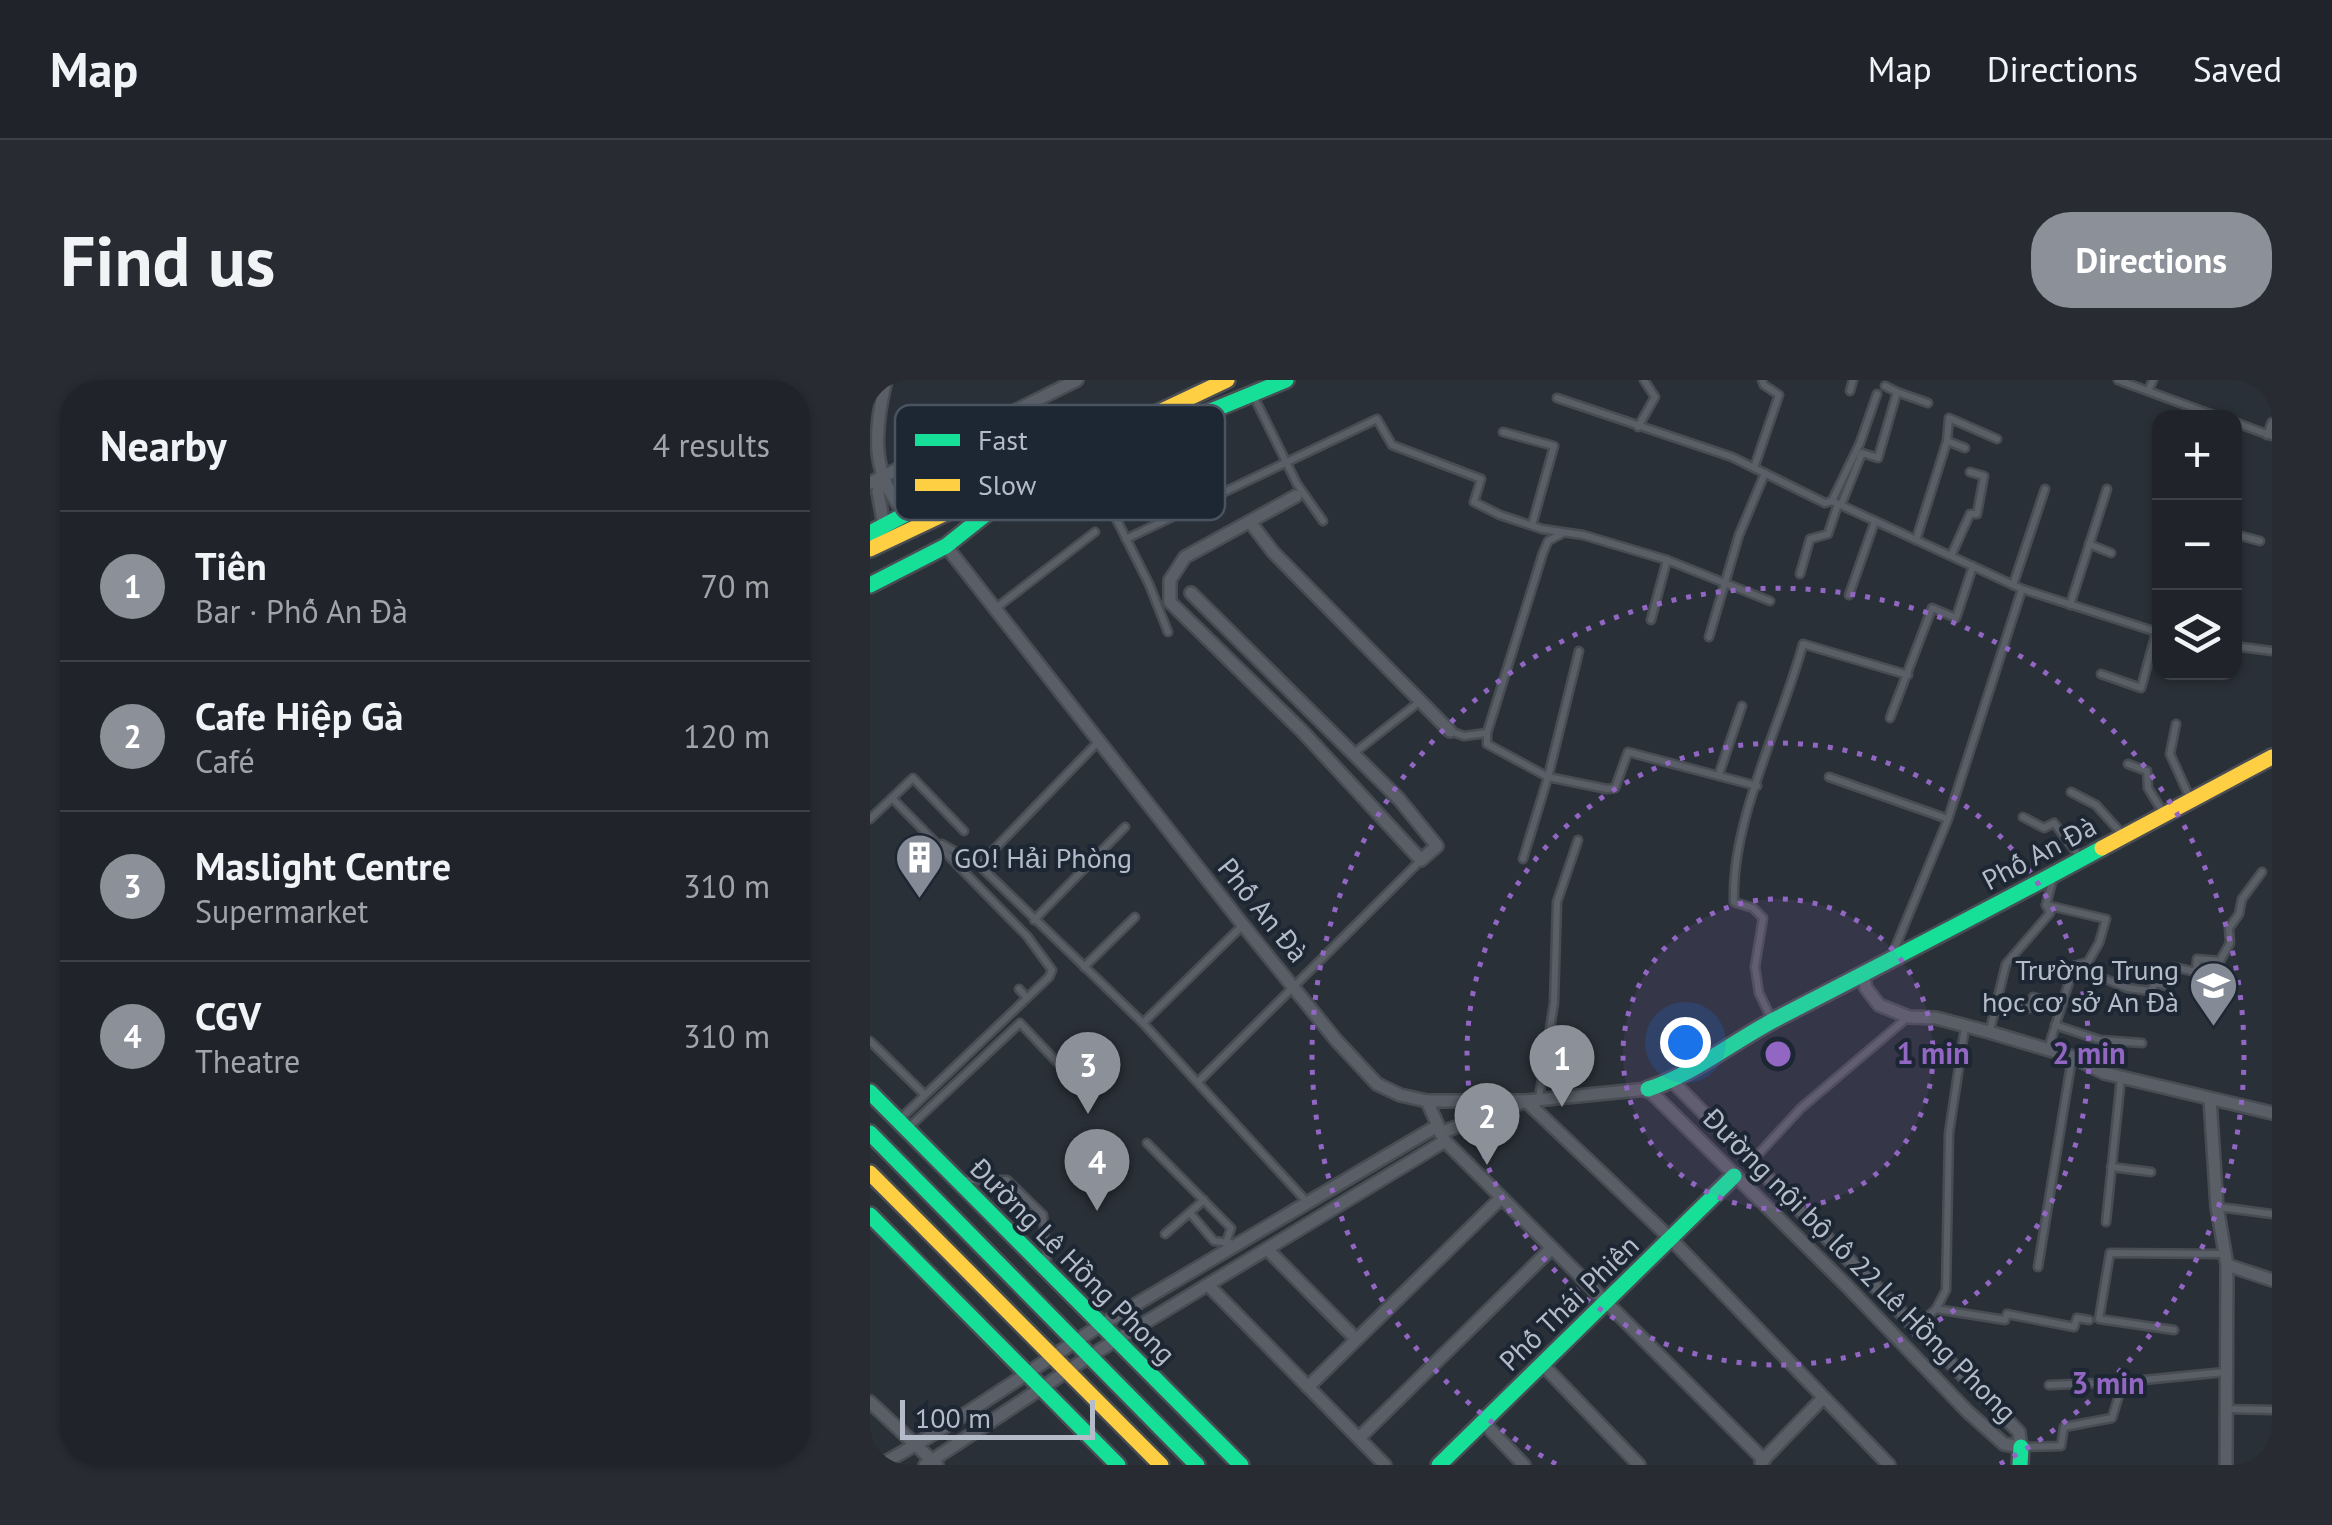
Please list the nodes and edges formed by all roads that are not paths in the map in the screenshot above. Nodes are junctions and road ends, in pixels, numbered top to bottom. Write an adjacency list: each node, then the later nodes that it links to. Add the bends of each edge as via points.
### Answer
1 (886, 380): 26 (street)
2 (1077, 380): 17 (street)
3 (1227, 380): 18 (main road)
4 (1286, 380): 14 (main road)
5 (1644, 380): 23 (lane, via 1655,396)
6 (1762, 380): 31 (lane, via 1779,395)
7 (1853, 380): 11 (lane)
8 (2118, 380): 9 (lane)
9 (2150, 384): 20 (lane)
10 (1885, 386): 12 (lane)
11 (1850, 391)
12 (1897, 392): 16 (lane); 40 (lane, via 1878,458 1862,453)
13 (1877, 394): 40 (lane)
14 (1253, 396): 19 (main road); 30 (lane)
15 (1557, 398): 23 (lane)
16 (1928, 404)
17 (1026, 405)
18 (1173, 405)
19 (1225, 407)
20 (2204, 410)
21 (2272, 422): 25 (lane)
22 (2242, 425): 25 (lane)
23 (1638, 427): 31 (lane)
24 (1503, 432): 50 (lane, via 1554,446)
25 (2270, 435)
26 (872, 438): 34 (street)
27 (1997, 439): 28 (lane, via 1950,418)
28 (1948, 441): 29 (lane); 55 (lane)
29 (1964, 448)
30 (1286, 462): 37 (lane); 47 (lane); 50 (lane, via 1377,419 1392,445 1481,478 1474,502)
31 (1754, 468): 33 (lane)
32 (1970, 472): 61 (lane, via 1984,476 1977,514 1970,514)
33 (1764, 473): 40 (lane); 66 (lane)
34 (875, 480): 39 (street); 41 (street)
35 (2045, 489): 68 (lane)
36 (2107, 489): 57 (lane)
37 (1225, 491)
38 (1296, 496): 49 (street)
39 (895, 503)
40 (1837, 503): 48 (lane); 65 (lane, via 1828,534 1810,539)
41 (876, 520)
42 (928, 520): 59 (main road)
43 (971, 520): 64 (main road)
44 (979, 520): 58 (main road)
45 (1116, 520): 54 (lane)
46 (1165, 520): 54 (lane)
47 (1322, 521)
48 (1875, 521): 55 (lane); 71 (lane)
49 (1250, 522): 85 (street); 113 (street, via 1185,557 1170,580 1170,602)
50 (1532, 526): 52 (lane)
51 (1095, 532): 74 (lane)
52 (1565, 532): 62 (lane); 90 (lane, via 1543,553)
53 (2242, 536): 56 (lane)
54 (1126, 539): 77 (lane)
55 (1916, 540): 61 (lane)
56 (2260, 542)
57 (2089, 544): 60 (lane); 73 (lane)
58 (946, 546): 67 (main road); 74 (street, Phố An Đà)
59 (870, 549)
60 (2110, 552)
61 (1951, 556): 63 (lane)
62 (1667, 560): 66 (lane); 75 (lane)
63 (1973, 566): 68 (lane); 84 (lane, via 1956,618 1932,608)
64 (870, 569)
65 (1800, 574)
66 (1726, 584): 72 (lane); 78 (lane)
67 (870, 585)
68 (2013, 585): 69 (lane)
69 (2022, 589): 73 (lane); 105 (lane)
70 (1190, 592): 92 (street)
71 (1850, 595)
72 (1770, 600)
73 (2070, 605): 76 (lane)
74 (995, 609): 91 (street, Phố An Đà)
75 (1651, 620)
76 (2152, 631)
77 (1168, 632)
78 (1709, 638)
79 (2242, 647): 81 (lane)
80 (1580, 651): 96 (lane)
81 (2272, 651)
82 (2152, 652): 83 (lane, via 2141,688)
83 (2101, 674)
84 (1908, 676): 87 (lane); 98 (lane, via 1803,644)
85 (1420, 702): 89 (street); 92 (lane)
86 (1742, 706): 95 (lane)
87 (1890, 718)
88 (2176, 724): 101 (lane, via 2172,762)
89 (1450, 731): 90 (lane)
90 (1487, 733): 96 (lane, via 1492,749)
91 (1098, 742): 114 (lane); 120 (street, Phố An Đà)
92 (1354, 754): 113 (street, via 1437,846)
93 (2272, 757): 101 (main road, Phố An Đà)
94 (2128, 764): 102 (lane, via 2147,771 2150,792)
95 (1719, 774): 96 (lane, via 1628,752 1615,788); 98 (lane)
96 (1548, 777): 112 (lane)
97 (1829, 777): 105 (lane)
98 (1757, 786): 131 (lane, via 1733,874 1734,902 1763,918 1755,966 1758,993)
99 (2071, 792): 108 (lane, via 2107,814)
100 (892, 798): 104 (lane); 107 (lane, via 913,778); 109 (lane)
101 (2191, 800): 102 (main road, Phố An Đà)
102 (2165, 815): 108 (main road, Phố An Đà)
103 (2023, 817): 111 (lane, via 2044,828 2054,823)
104 (870, 818)
105 (1948, 819): 121 (lane)
106 (1125, 828): 119 (lane)
107 (964, 831)
108 (2124, 836): 111 (main road, Phố An Đà)
109 (933, 838): 114 (lane); 127 (lane, via 1046,958 1051,973)
110 (1578, 840): 149 (lane, via 1557,902 1554,1003)
111 (2081, 858): 115 (main road, Phố An Đà)
112 (1523, 859)
113 (1421, 860): 125 (lane)
114 (979, 865): 119 (lane)
115 (2054, 872): 117 (lane); 121 (main road, Phố An Đà)
116 (2262, 872): 122 (lane, via 2242,899 2220,962 2197,959 2196,972 2174,967 2166,986 2156,983 2150,991)
117 (2046, 905): 122 (lane, via 2106,919 2088,962); 128 (lane, via 2050,914 2006,964)
118 (1135, 917): 123 (lane)
119 (1034, 920): 123 (lane)
120 (1244, 925): 125 (street, Phố An Đà); 132 (lane)
121 (1888, 964): 124 (main road, Phố An Đà)
122 (2074, 966): 129 (lane)
123 (1084, 967): 132 (lane)
124 (1863, 974): 130 (street, via 1879,1005); 131 (main road, Phố An Đà)
125 (1293, 987): 143 (lane); 148 (street, Phố An Đà, via 1377,1084)
126 (1019, 989): 127 (lane)
127 (1028, 998): 146 (lane)
128 (1998, 998): 129 (lane, via 2030,1008 2033,997); 135 (lane)
129 (2060, 1004): 133 (lane)
130 (1909, 1016): 134 (street); 155 (lane, via 1801,1108)
131 (1772, 1021): 142 (main road, Phố An Đà)
132 (1143, 1023): 143 (lane)
133 (2055, 1025): 137 (lane, via 2100,1040); 138 (lane)
134 (1965, 1026): 135 (street); 180 (lane, via 1949,1132 1946,1290)
135 (1990, 1032): 138 (street)
136 (870, 1041): 146 (lane)
137 (2142, 1043)
138 (2048, 1049): 139 (street)
139 (2073, 1057): 140 (street); 175 (lane)
140 (2121, 1077): 147 (street); 156 (lane)
141 (1072, 1078): 151 (lane, via 1020,1023)
142 (1672, 1081): 144 (main road, Phố An Đà); 155 (street, Đường nội bộ lô 22 Lê Hồng Phong)
143 (1198, 1082): 163 (lane)
144 (1648, 1089): 149 (street, Phố An Đà); 159 (street, Đường nội bộ lô 22 Lê Hồng Phong)
145 (870, 1092): 151 (main road, Đường Lê Hồng Phong)
146 (924, 1094): 151 (lane)
147 (2210, 1099): 150 (street); 164 (street)
148 (1427, 1100): 149 (street, Phố An Đà); 153 (street)
149 (1533, 1100): 153 (street); 170 (street)
150 (2272, 1114)
151 (902, 1125): 160 (main road, Đường Lê Hồng Phong)
152 (870, 1133): 186 (main road, Đường Lê Hồng Phong)
153 (1441, 1133): 161 (street); 163 (street); 173 (street)
154 (1147, 1143): 162 (lane)
155 (1751, 1163): 183 (street, Đường nội bộ lô 22 Lê Hồng Phong)
156 (2111, 1167): 157 (lane); 168 (lane)
157 (2151, 1172)
158 (870, 1173): 188 (main road)
159 (1734, 1176): 170 (main road, Phố Thái Phiên); 205 (street, Đường nội bộ lô 22 Lê Hồng Phong, via 1967,1411 2004,1444)
160 (957, 1180): 176 (main road, Đường Lê Hồng Phong); 176 (lane, via 1013,1184 1046,1220)
161 (1500, 1198): 172 (street); 185 (street)
162 (1204, 1200): 165 (lane); 171 (lane, via 1231,1228)
163 (1308, 1203): 171 (street)
164 (2218, 1207): 167 (lane); 174 (street)
165 (1190, 1213): 169 (lane); 171 (lane, via 1214,1241)
166 (870, 1214): 193 (main road)
167 (2272, 1214)
168 (2106, 1222)
169 (1165, 1234)
170 (1670, 1238): 179 (main road, Phố Thái Phiên); 198 (street)
171 (1235, 1243): 173 (street); 182 (street)
172 (1552, 1248): 179 (street); 203 (street)
173 (1262, 1252): 178 (street); 185 (street)
174 (2226, 1260): 177 (street); 184 (lane, via 2110,1253 2099,1319); 192 (street)
175 (2038, 1267)
176 (1046, 1270): 182 (main road, Đường Lê Hồng Phong)
177 (2272, 1280)
178 (1208, 1285): 187 (street); 196 (street)
179 (1606, 1302): 190 (main road, Phố Thái Phiên); 206 (street)
180 (1936, 1309): 181 (lane, via 2074,1327 2077,1318); 183 (lane)
181 (2089, 1320)
182 (1101, 1325): 186 (street); 187 (main road, Đường Lê Hồng Phong)
183 (1914, 1328): 205 (street, Đường nội bộ lô 22 Lê Hồng Phong, via 2018,1432)
184 (2174, 1330)
185 (1356, 1339): 196 (street)
186 (1076, 1341): 188 (street); 189 (main road, Đường Lê Hồng Phong)
187 (1116, 1341): 189 (street); 212 (main road, Đường Lê Hồng Phong)
188 (1051, 1356): 191 (main road); 193 (street)
189 (1090, 1356): 191 (street); 211 (main road, Đường Lê Hồng Phong)
190 (1542, 1364): 202 (main road, Phố Thái Phiên); 216 (street)
191 (1067, 1371): 197 (street); 210 (main road)
192 (2226, 1372): 194 (lane); 200 (street)
193 (1026, 1374): 197 (main road); 204 (street)
194 (2123, 1382): 195 (lane); 205 (lane, via 2112,1418 2064,1427 2061,1446)
195 (2049, 1385)
196 (1308, 1387): 203 (street)
197 (1042, 1388): 207 (street); 209 (main road)
198 (1824, 1398): 206 (street); 217 (street)
199 (870, 1402): 204 (street)
200 (2226, 1409): 201 (lane); 219 (street)
201 (2272, 1410)
202 (1483, 1422): 214 (main road, Phố Thái Phiên); 215 (street)
203 (1359, 1438): 213 (street)
204 (914, 1446): 207 (street); 208 (street)
205 (2021, 1447): 218 (main road)
206 (1761, 1462)
207 (931, 1464)
208 (880, 1465)
209 (1118, 1465)
210 (1161, 1465)
211 (1197, 1465)
212 (1241, 1465)
213 (1385, 1465)
214 (1439, 1465)
215 (1524, 1465)
216 (1639, 1465)
217 (1890, 1465)
218 (2020, 1465)
219 (2226, 1465)

